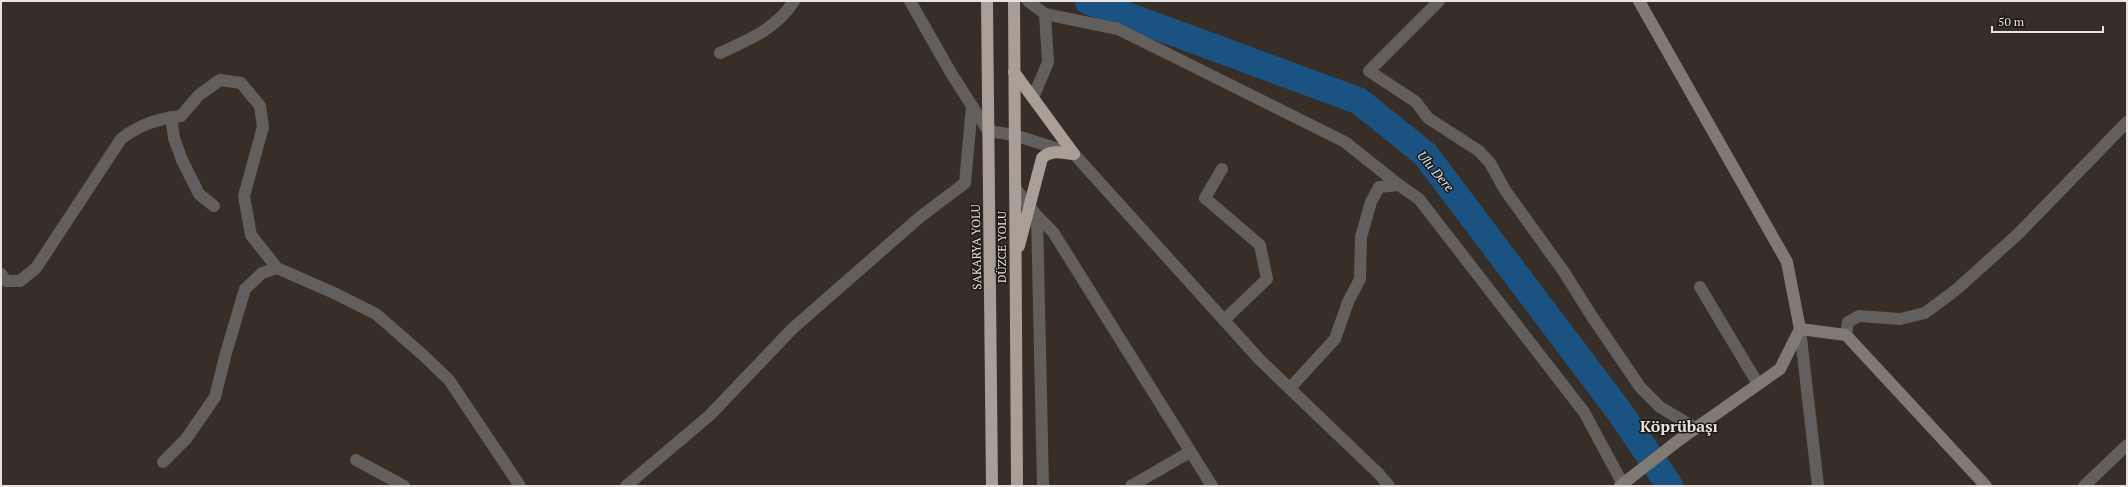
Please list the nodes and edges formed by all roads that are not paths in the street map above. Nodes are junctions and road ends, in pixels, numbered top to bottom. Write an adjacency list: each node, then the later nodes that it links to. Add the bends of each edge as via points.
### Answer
1 (794, 1): 9 (street, via 786,14 758,36)
2 (910, 1): 12 (street)
3 (1028, 1): 8 (street)
4 (1439, 1): 33 (street, via 1368,71 1416,102 1428,118 1479,151 1490,163 1505,190 1564,272 1640,387 1660,407)
5 (1639, 1): 29 (main road, via 1787,262)
6 (987, 4): 15 (highway, SAKARYA YOLU)
7 (1014, 5): 10 (highway, DÜZCE YOLU)
8 (1045, 14): 11 (street, via 1048,62); 19 (street, via 1118,29 1345,142)
9 (720, 53)
10 (1014, 72): 11 (highway); 16 (highway, DÜZCE YOLU)
11 (1033, 98): 17 (highway)
12 (972, 106): 15 (street); 41 (street, via 965,183 920,217 792,330 710,415)
13 (171, 118): 21 (street, via 174,138 182,160 199,194); 25 (street, via 181,116 199,95 220,80 241,83 260,106 264,127 244,196 251,236); 26 (street, via 146,123 121,139 36,268 20,281 6,281)
14 (2127, 122): 30 (street, via 2064,188 1957,289 1925,313 1900,320 1858,316 1848,322)
15 (988, 131): 16 (street); 42 (highway, SAKARYA YOLU)
16 (1014, 135): 17 (street); 20 (highway, DÜZCE YOLU)
17 (1074, 154): 22 (highway, via 1053,152 1042,158); 28 (street)
18 (1222, 169): 28 (street, via 1205,198 1260,245 1267,279)
19 (1398, 185): 32 (street, via 1379,187 1371,202 1361,237 1360,279 1348,302 1336,339); 38 (street, via 1419,199 1584,412)
20 (1015, 188): 22 (street); 24 (highway, DÜZCE YOLU)
21 (214, 206)
22 (1030, 206): 23 (street); 24 (highway)
23 (1037, 216): 35 (street, via 1053,232); 44 (street)
24 (1014, 263): 43 (highway, DÜZCE YOLU)
25 (277, 268): 37 (street, via 262,273 245,290 215,397 186,439); 40 (street, via 376,314 423,355 449,380)
26 (1, 274)
27 (1700, 287): 31 (street)
28 (1224, 320): 32 (street, via 1260,360)
29 (1800, 328): 30 (main road); 31 (main road, via 1780,369); 48 (street)
30 (1846, 335): 49 (main road)
31 (1758, 384): 33 (main road)
32 (1290, 388): 47 (street)
33 (1695, 428): 38 (main road)
34 (2127, 445): 50 (street)
35 (1190, 452): 45 (street); 46 (street)
36 (356, 460): 39 (street)
37 (163, 462)
38 (1622, 485)
39 (404, 486)
40 (520, 486)
41 (626, 486)
42 (992, 486)
43 (1017, 486)
44 (1043, 486)
45 (1131, 486)
46 (1212, 486)
47 (1389, 486)
48 (1818, 486)
49 (1986, 486)
50 (2084, 486)

